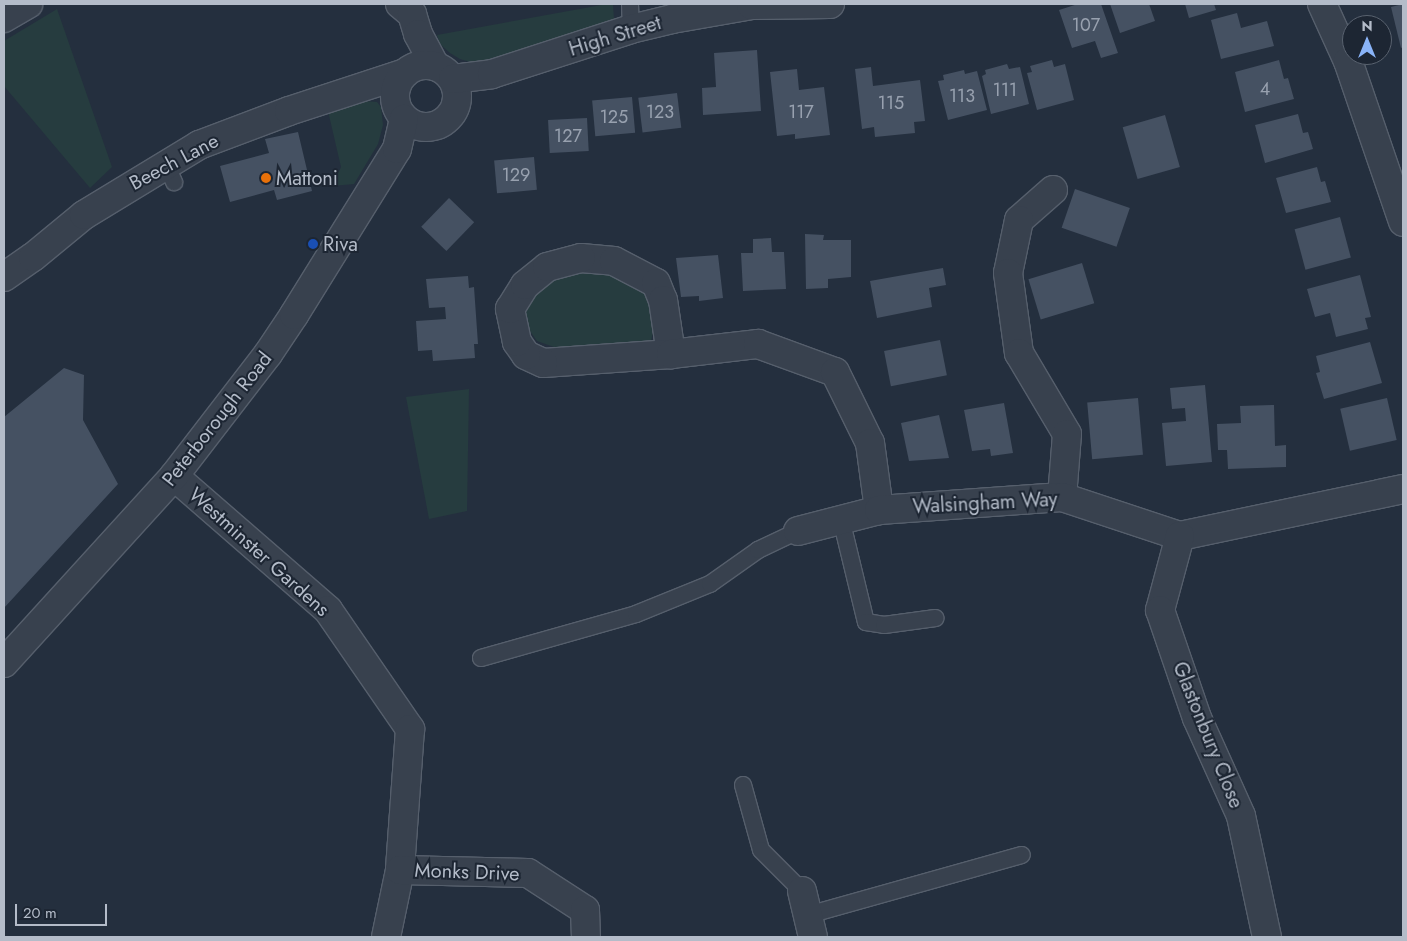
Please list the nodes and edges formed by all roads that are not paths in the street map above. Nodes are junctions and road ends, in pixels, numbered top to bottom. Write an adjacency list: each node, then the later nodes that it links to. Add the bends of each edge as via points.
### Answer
1 (28, 4): 6 (street)
2 (400, 4): 7 (street, via 412,14)
3 (830, 4): 5 (street, High Street, via 751,5)
4 (1322, 4): 10 (street, via 1348,61)
5 (631, 16): 7 (street, High Street, via 492,74)
6 (4, 18)
7 (426, 78): 8 (street, via 396,106); 8 (street, Peterborough Road, via 456,106 450,117 439,125); 11 (street, Beech Lane, via 364,84 199,145 170,173 84,215)
8 (414, 124): 13 (street, Peterborough Road, via 294,315)
9 (1053, 190): 15 (street, via 1019,220 1008,273 1019,353 1067,434)
10 (1403, 222)
11 (4, 277)
12 (671, 354): 12 (street, via 543,363 526,355 517,342 510,309 526,285 547,267 581,258 614,260 656,283 664,300); 16 (street, via 758,344 835,372 870,443)
13 (174, 476): 22 (street, Peterborough Road); 25 (street, Westminster Gardens, via 328,610 410,729)
14 (1403, 489): 19 (street)
15 (1062, 497): 16 (street, Walsingham Way); 19 (street, Walsingham Way)
16 (879, 510): 17 (street, Walsingham Way)
17 (841, 519): 18 (street, Walsingham Way); 20 (lane, via 866,622 884,625)
18 (798, 531): 21 (lane, via 758,550 710,584 636,614)
19 (1180, 536): 29 (street, Glastonbury Close, via 1160,610 1197,718 1241,816)
20 (936, 618)
21 (481, 658)
22 (4, 663)
23 (743, 785): 26 (lane, via 761,850)
24 (1022, 855): 26 (lane)
25 (400, 870): 27 (street, Westminster Gardens); 28 (street, Monks Drive, via 528,873 585,910)
26 (808, 915)
27 (386, 937)
28 (586, 937)
29 (1267, 937)

